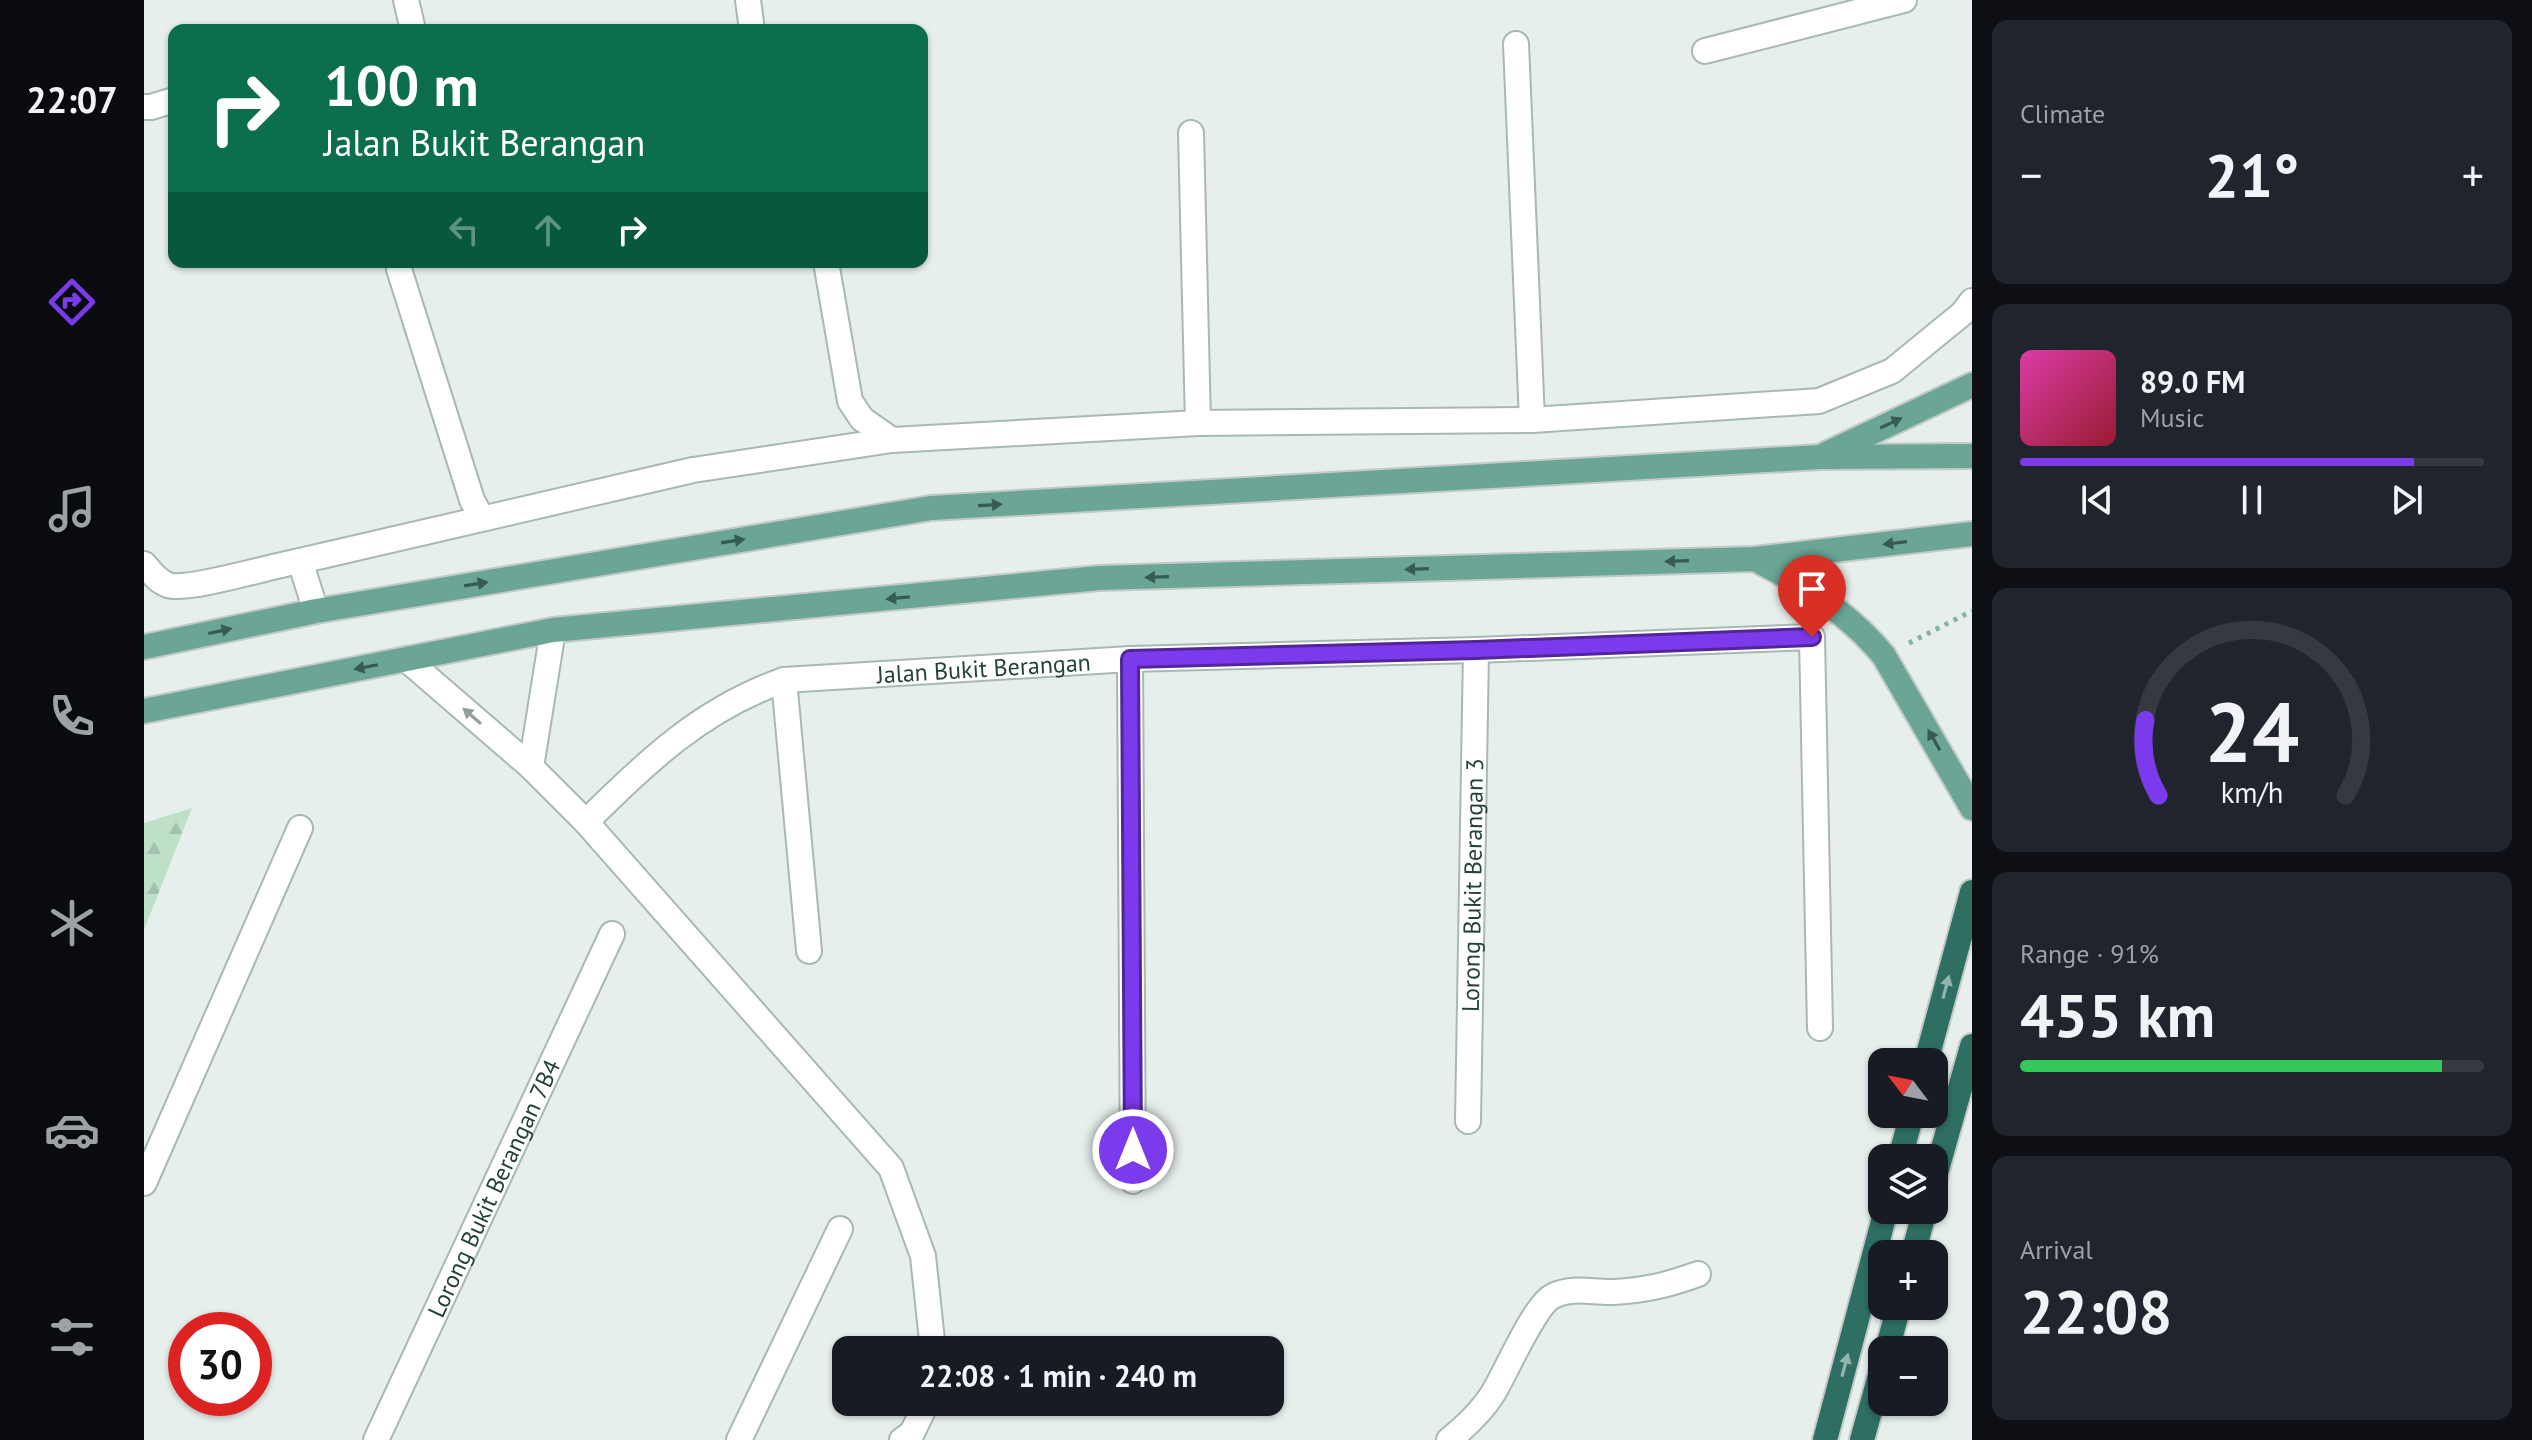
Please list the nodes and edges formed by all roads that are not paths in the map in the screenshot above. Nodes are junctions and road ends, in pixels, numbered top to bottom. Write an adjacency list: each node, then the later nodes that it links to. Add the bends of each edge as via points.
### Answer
1 (748, 0): 3 (street)
2 (1904, 0): 5 (street)
3 (751, 24)
4 (1516, 44): 13 (street)
5 (1705, 51)
6 (168, 102): 7 (street)
7 (144, 107)
8 (1191, 133): 14 (street)
9 (827, 268): 15 (street, via 850,401 870,427)
10 (399, 269): 18 (street)
11 (1972, 301): 13 (street, via 1892,371 1819,401)
12 (1972, 385): 17 (main road, one-way to 12)
13 (1532, 420): 14 (street)
14 (1198, 423): 15 (street)
15 (892, 440): 18 (street, via 693,470)
16 (1972, 456): 17 (main road)
17 (1820, 457): 23 (main road, one-way to 17, via 931,508)
18 (481, 517): 21 (street)
19 (1972, 534): 20 (main road, one-way to 20)
20 (1755, 559): 24 (main road, one-way to 24, via 1099,578); 32 (main road, one-way to 20, via 1869,638 1790,578)
21 (300, 561): 22 (street, via 170,586); 23 (street)
22 (144, 564)
23 (316, 611): 25 (main road, one-way to 23)
24 (553, 630): 27 (main road); 31 (street)
25 (144, 647)
26 (1476, 650): 28 (street, Jalan Bukit Berangan); 38 (street, Jalan Bukit Berangan, via 1812,637); 41 (street, Lorong Bukit Berangan 3)
27 (406, 659): 30 (main road, one-way to 30); 31 (street, one-way to 27)
28 (1130, 659): 29 (street, Jalan Bukit Berangan); 43 (street)
29 (784, 680): 33 (street, Jalan Bukit Berangan, via 746,694 702,720); 37 (street)
30 (144, 711)
31 (531, 767): 33 (street)
32 (1972, 808)
33 (586, 822): 48 (street, via 891,1168 923,1256)
34 (300, 828): 44 (street)
35 (1972, 892): 40 (highway, one-way to 35)
36 (612, 934): 51 (street, Lorong Bukit Berangan 7B4)
37 (809, 951)
38 (1820, 1028)
39 (1972, 1046): 42 (highway)
40 (1930, 1048)
41 (1468, 1121)
42 (1944, 1144)
43 (1133, 1181)
44 (144, 1183)
45 (1882, 1224): 55 (highway, one-way to 45)
46 (840, 1229): 52 (street)
47 (1698, 1274): 54 (street, via 1663,1287 1576,1289 1550,1297 1491,1396)
48 (932, 1336)
49 (920, 1416): 53 (street)
50 (1869, 1416): 56 (highway)
51 (376, 1440)
52 (739, 1440)
53 (902, 1440)
54 (1449, 1440)
55 (1825, 1440)
56 (1862, 1440)

